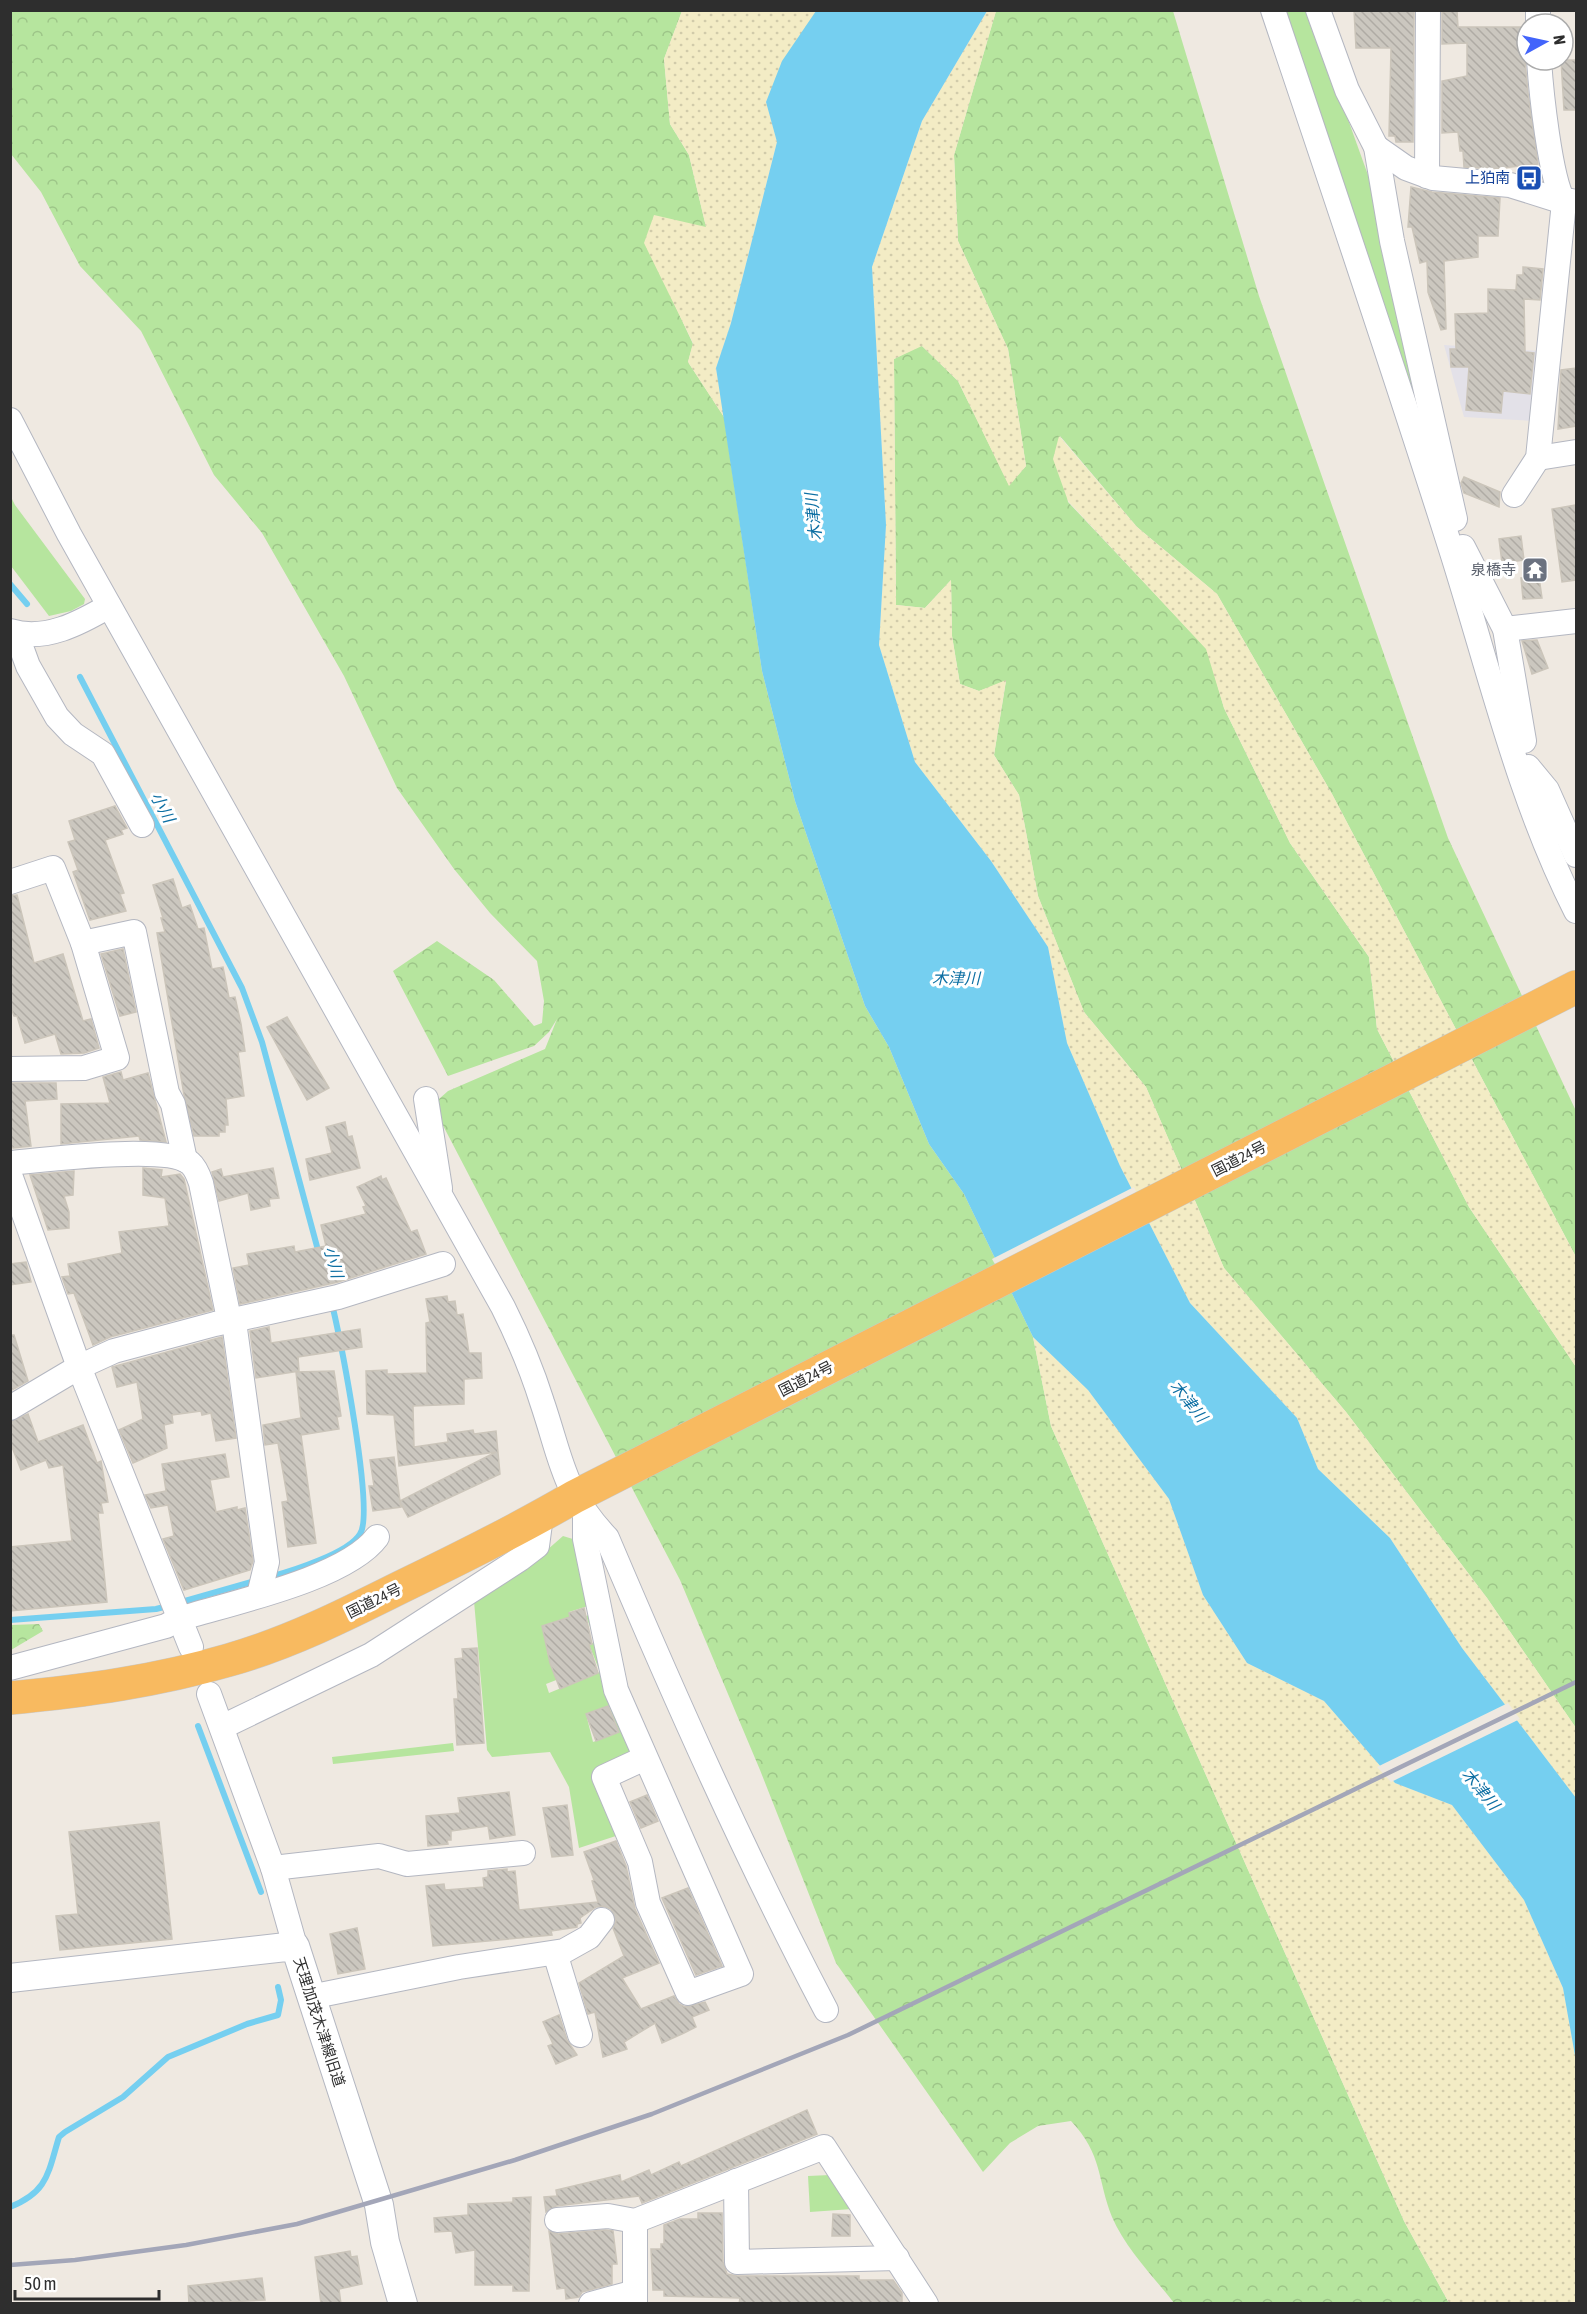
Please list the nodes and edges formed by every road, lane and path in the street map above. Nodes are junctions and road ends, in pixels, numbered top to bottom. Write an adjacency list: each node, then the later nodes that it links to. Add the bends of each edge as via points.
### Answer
1 (1273, 10): 12 (street)
2 (1318, 10): 5 (street, via 1347,90)
3 (1428, 10): 6 (street)
4 (1540, 72): 7 (street, via 1559,193)
5 (1376, 147): 6 (street, via 1406,168); 12 (street)
6 (1427, 176): 7 (street, via 1510,185)
7 (1570, 201): 10 (street)
8 (10, 420): 13 (street)
9 (1576, 452): 10 (street)
10 (1538, 458): 11 (street)
11 (1514, 495)
12 (1456, 545): 15 (street); 17 (street)
13 (109, 606): 16 (street, via 58,630); 29 (street)
14 (1576, 621): 15 (street)
15 (1505, 629): 17 (street)
16 (13, 632): 18 (street, via 57,717 73,734 103,754)
17 (1524, 768): 19 (street, via 1547,790); 21 (street, via 1553,865)
18 (141, 825)
19 (1576, 855)
20 (10, 882): 22 (street, via 53,868)
21 (1576, 911)
22 (82, 943): 24 (street, via 117,1058 84,1068); 26 (street, via 134,932)
23 (1576, 987): 34 (highway, 国道24号)
24 (10, 1069)
25 (426, 1099): 29 (street)
26 (185, 1160): 27 (street, via 118,1155); 31 (street, via 199,1177)
27 (10, 1163)
28 (10, 1175): 32 (street)
29 (441, 1199): 34 (street, via 508,1317 541,1398 565,1479)
30 (443, 1264): 31 (street, via 338,1297)
31 (231, 1321): 32 (street, via 114,1351); 37 (street, via 254,1457)
32 (79, 1367): 33 (street); 38 (street)
33 (10, 1408)
34 (585, 1499): 35 (highway, 国道24号); 44 (street, via 585,1539 616,1690); 52 (street, via 608,1538 748,1858)
35 (541, 1516): 42 (highway, 国道24号, via 339,1618 230,1660 125,1685); 43 (street, via 537,1546 520,1559 371,1655)
36 (377, 1537): 37 (street, via 365,1551 337,1567)
37 (262, 1584): 38 (street)
38 (175, 1610): 39 (street); 40 (street, via 166,1626)
39 (191, 1647)
40 (10, 1668)
41 (209, 1694): 43 (street)
42 (10, 1698)
43 (222, 1727): 46 (street)
44 (645, 1758): 44 (street, via 741,1974 688,1994 648,1903 640,1862 603,1777)
45 (523, 1853): 46 (street, via 407,1864 379,1856)
46 (273, 1868): 48 (street)
47 (602, 1920): 49 (street, via 580,1944)
48 (295, 1946): 50 (street, 天理加茂木津線旧道); 51 (street, 天理加茂木津線旧道)
49 (555, 1953): 51 (street, via 459,1967); 53 (street)
50 (10, 1978)
51 (310, 1997): 59 (street, 天理加茂木津線旧道, via 376,2196)
52 (826, 2010)
53 (580, 2035)
54 (736, 2181): 56 (street); 57 (street, via 824,2147); 57 (street, via 737,2262)
55 (557, 2220): 56 (street, via 608,2216)
56 (636, 2221): 58 (street)
57 (897, 2258): 61 (street)
58 (635, 2298): 60 (street)
59 (403, 2304)
60 (591, 2304)
61 (926, 2304)

